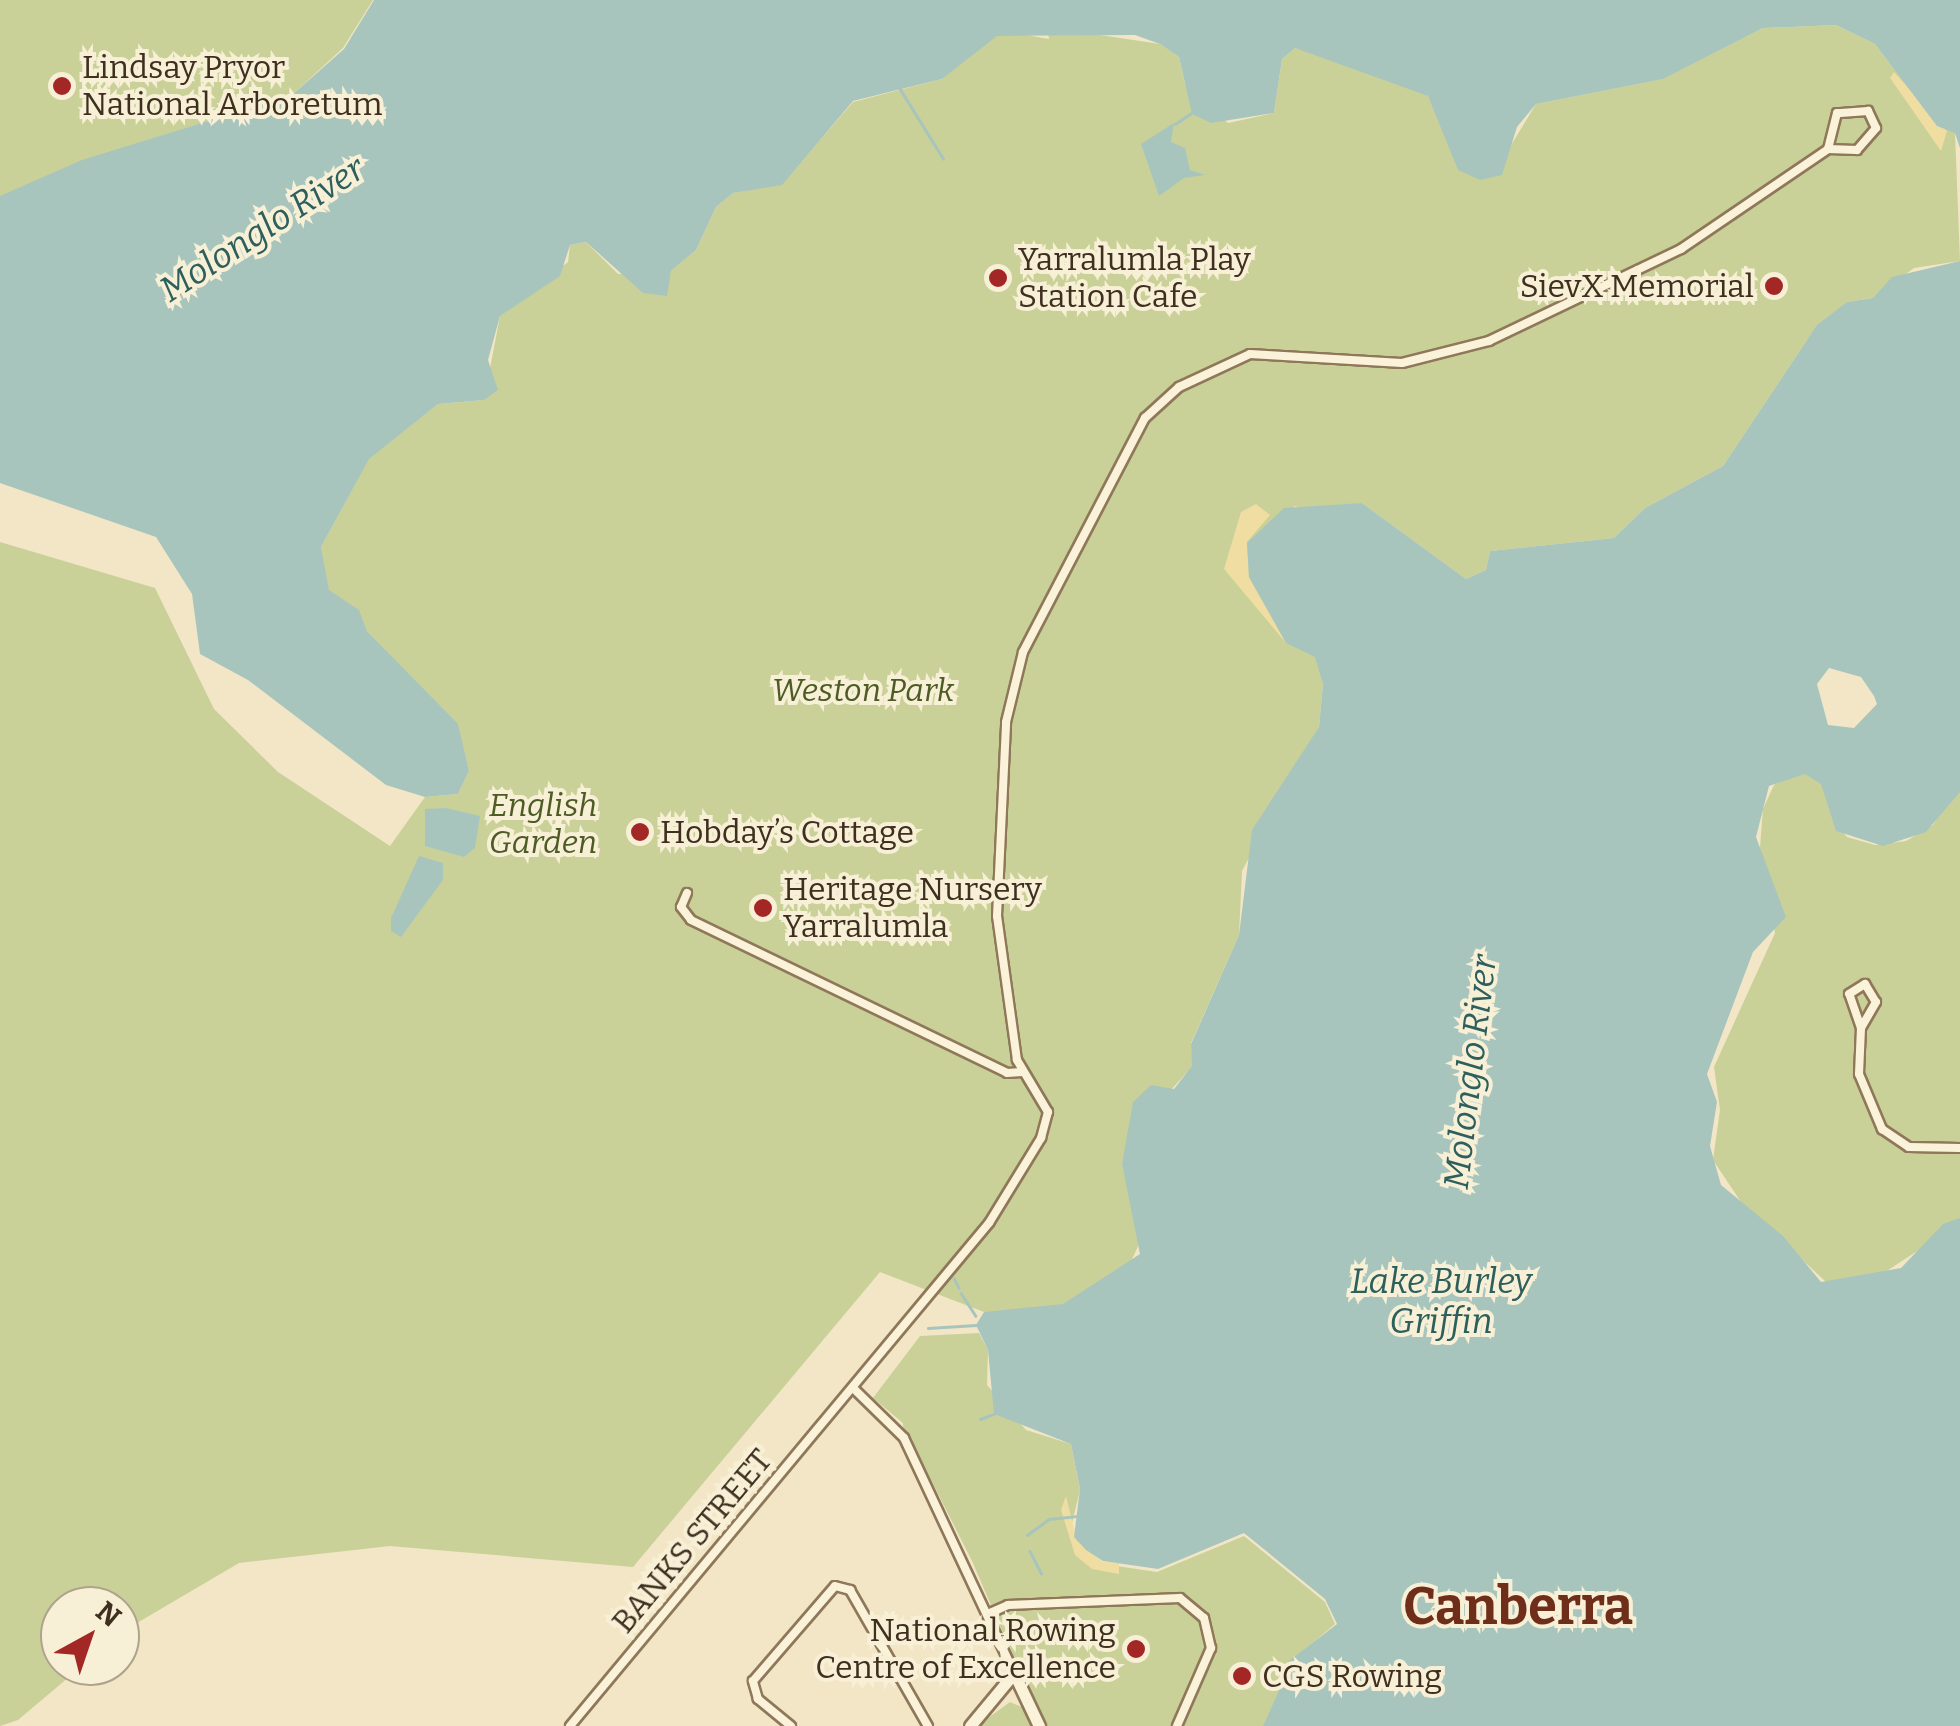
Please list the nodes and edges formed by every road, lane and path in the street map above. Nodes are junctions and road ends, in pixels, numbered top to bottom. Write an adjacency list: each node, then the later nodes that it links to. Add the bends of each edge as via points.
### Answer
1 (1828, 149): 1 (street, via 1838,113 1868,111 1876,128 1867,144 1847,153); 4 (street, via 1681,250 1489,341 1402,363 1250,354 1179,387 1145,418 1023,652 1006,722 996,902)
2 (687, 893): 4 (street, via 681,907 691,920 1007,1073)
3 (1861, 1028): 3 (street, via 1876,996 1860,984 1848,1002); 5 (street, via 1859,1074 1882,1128 1909,1147)
4 (1022, 1072): 6 (street, BANKS STREET, via 1048,1112 1026,1168)
5 (1960, 1148)
6 (853, 1388): 7 (street, via 904,1438); 11 (street, BANKS STREET)
7 (990, 1613): 8 (street); 16 (street, via 1008,1606 1180,1598 1204,1618 1211,1648)
8 (1014, 1673): 9 (main road); 10 (main road)
9 (996, 1696): 10 (main road); 14 (main road)
10 (1029, 1704): 15 (main road)
11 (570, 1726)
12 (791, 1726): 13 (street, via 758,1699 753,1681 836,1586 850,1590)
13 (928, 1726)
14 (970, 1726)
15 (1039, 1726)
16 (1177, 1726)

